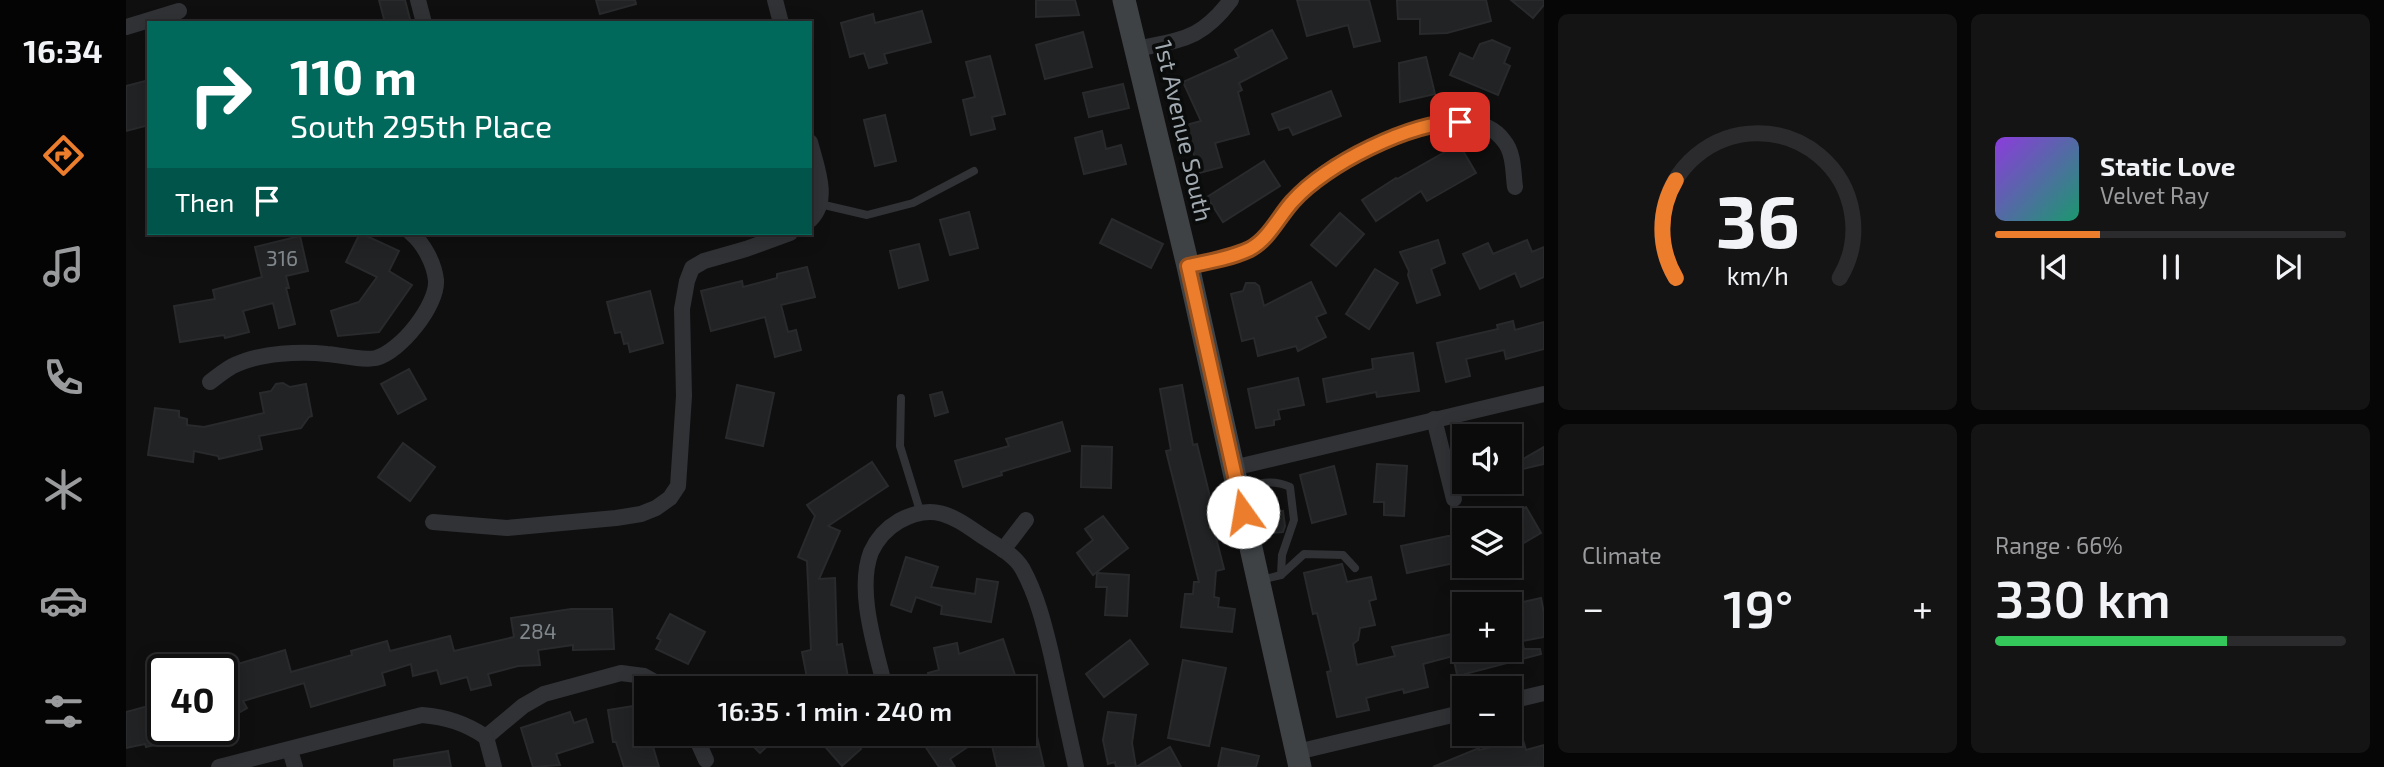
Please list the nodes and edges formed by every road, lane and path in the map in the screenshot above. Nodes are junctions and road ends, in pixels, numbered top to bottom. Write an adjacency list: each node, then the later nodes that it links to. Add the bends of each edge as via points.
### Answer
1 (418, 0): 6 (street)
2 (775, 0): 7 (street)
3 (1124, 0): 9 (street, 1st Avenue South)
4 (1231, 0): 9 (street, via 1209,26 1195,34)
5 (179, 11): 8 (street)
6 (423, 21)
7 (780, 21)
8 (126, 27)
9 (1137, 49): 16 (street, 1st Avenue South)
10 (812, 150): 13 (street, via 821,187)
11 (975, 171): 13 (lane, via 913,203 867,215)
12 (1515, 187): 16 (street, via 1509,149 1495,132 1467,122 1427,126 1328,171 1294,199 1250,249)
13 (815, 214)
14 (413, 235): 17 (street, via 426,250 436,281 434,295 410,334 378,357 285,354 236,364)
15 (784, 235): 25 (street, via 692,268 682,309 684,396 678,486 670,498 656,509 616,519 507,528)
16 (1188, 266): 21 (street, 1st Avenue South)
17 (210, 382)
18 (1544, 394): 20 (street)
19 (901, 398): 23 (lane, via 900,446)
20 (1434, 419): 21 (street); 22 (street)
21 (1236, 479): 28 (lane, via 1255,484 1277,481 1290,487 1294,520 1282,555); 29 (street, 1st Avenue South)
22 (1454, 499)
23 (920, 511): 26 (street, via 950,517); 31 (street, via 889,528 869,561 867,609)
24 (1027, 520): 26 (street)
25 (433, 522)
26 (1003, 550): 43 (street, via 1020,565 1038,604)
27 (1355, 568): 28 (lane, via 1343,555 1304,554)
28 (1281, 575): 29 (lane)
29 (1258, 580): 38 (street, 1st Avenue South)
30 (638, 676): 35 (street, via 621,673 544,694)
31 (882, 676)
32 (1544, 693): 33 (street)
33 (1522, 698)
34 (1452, 716): 38 (street)
35 (486, 737): 37 (street, via 447,717 422,715); 42 (street)
36 (700, 746): 39 (street)
37 (290, 750): 40 (street); 41 (street)
38 (1299, 760)
39 (706, 761)
40 (219, 767)
41 (295, 767)
42 (494, 767)
43 (1076, 767)

